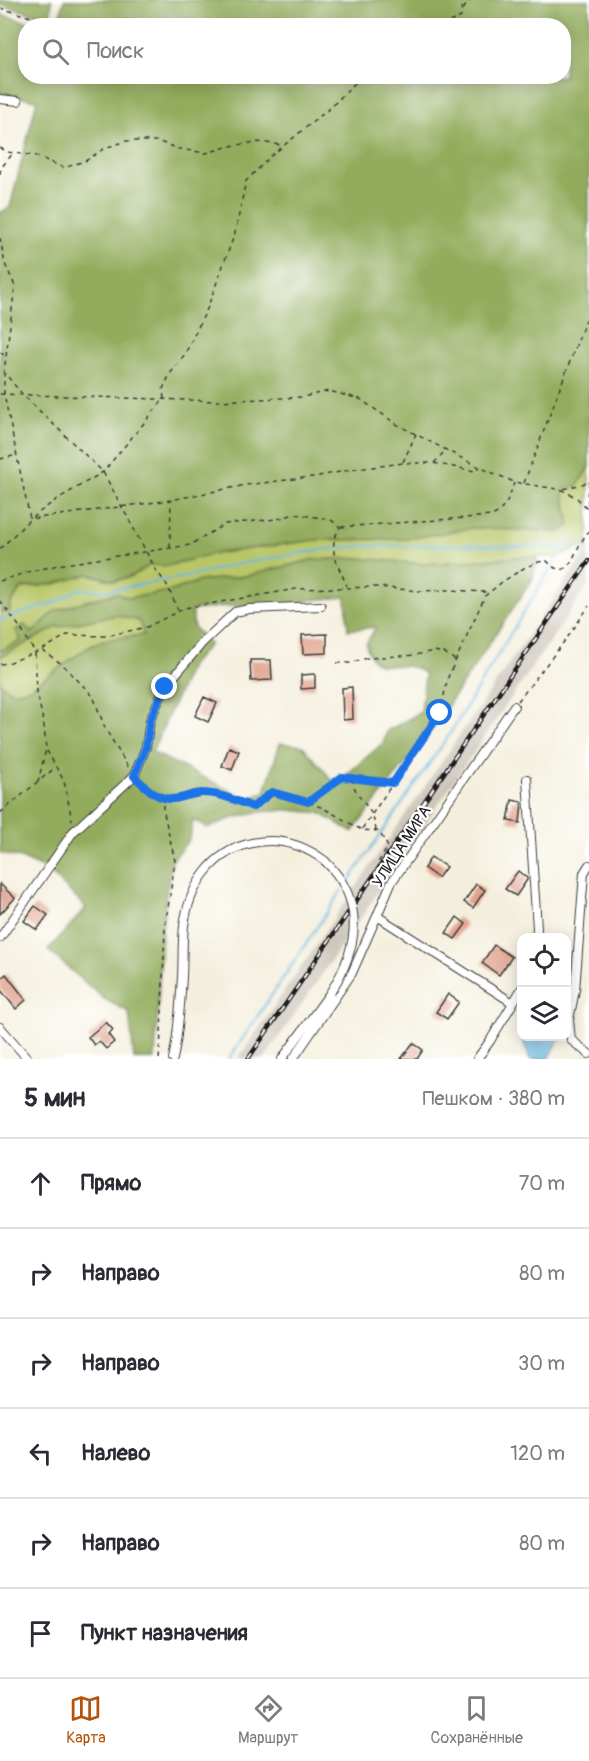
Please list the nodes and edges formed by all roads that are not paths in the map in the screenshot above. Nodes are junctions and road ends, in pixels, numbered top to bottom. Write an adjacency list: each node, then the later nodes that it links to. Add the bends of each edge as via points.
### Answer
1 (0, 99): 2 (street)
2 (18, 101)
3 (321, 606): 9 (street, via 236,612 203,642 165,687 150,720 146,747 134,776 73,832)
4 (514, 706): 7 (street, УЛИЦА МИРА, via 393,880)
5 (527, 779): 8 (street)
6 (589, 865): 10 (street, via 584,873)
7 (377, 916): 12 (street); 19 (street, УЛИЦА МИРА, via 352,973)
8 (536, 933)
9 (0, 939)
10 (571, 989)
11 (517, 996): 12 (street)
12 (513, 1003): 20 (street)
13 (0, 1027): 16 (street)
14 (571, 1040): 15 (street)
15 (589, 1054)
16 (28, 1059)
17 (173, 1059): 18 (street, bridge, via 184,924 191,896 206,870 230,851 259,841 279,841 299,846 325,861 344,885 355,924 338,980)
18 (282, 1059)
19 (293, 1059)
20 (477, 1059)

